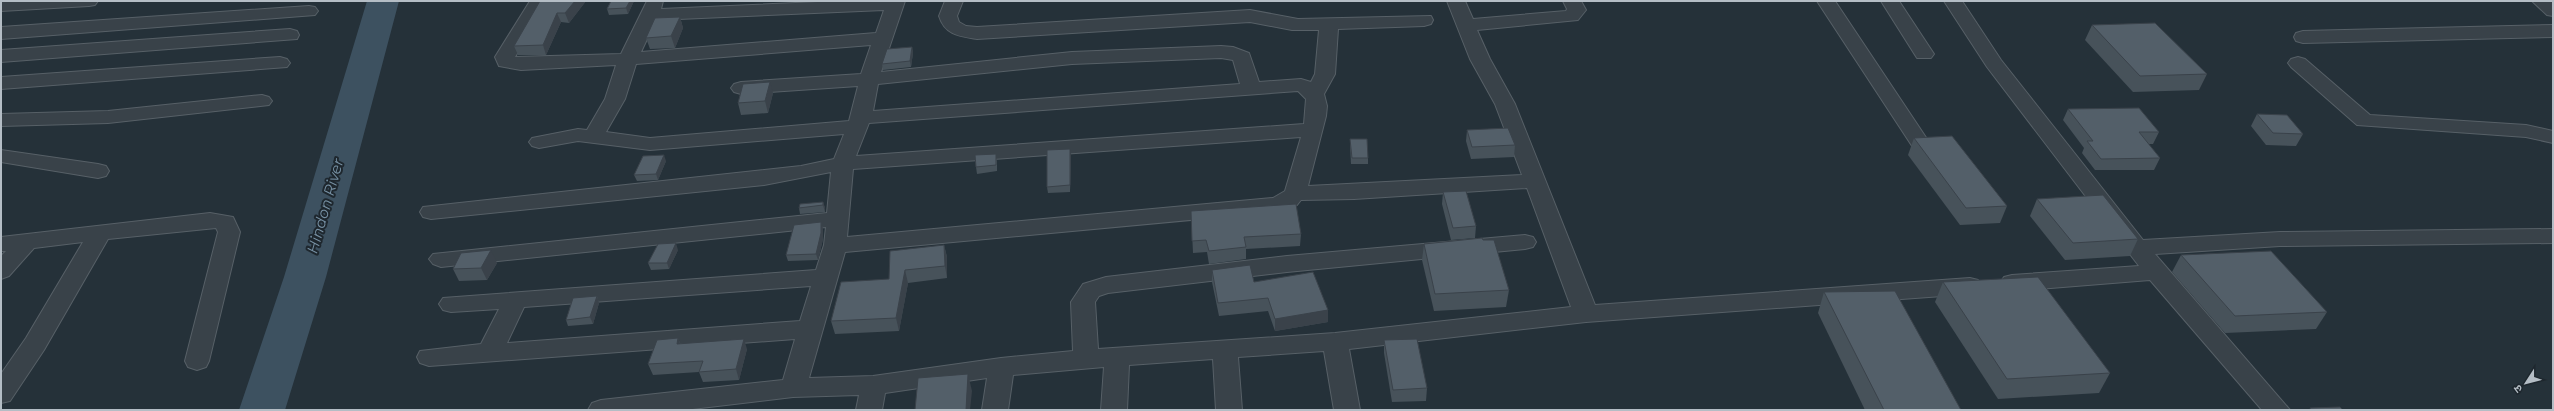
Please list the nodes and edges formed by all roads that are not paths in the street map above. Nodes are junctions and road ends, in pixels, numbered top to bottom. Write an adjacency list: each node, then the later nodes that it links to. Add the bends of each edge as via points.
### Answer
1 (89, 1): 11 (street)
2 (539, 1): 25 (street, via 505,57 506,62 521,64)
3 (954, 1): 16 (street, via 948,16 951,25 961,31 977,33 1250,16 1285,24)
4 (1456, 1): 17 (street)
5 (1572, 1): 17 (street, via 1577,10 1571,16)
6 (1826, 1): 40 (street)
7 (1890, 1): 23 (street)
8 (1953, 1): 54 (street, via 1994,63)
9 (2541, 1): 14 (street)
10 (896, 2): 12 (street); 22 (street)
11 (1, 6)
12 (652, 8): 25 (street)
13 (309, 11): 19 (street)
14 (2553, 11)
15 (1424, 20): 16 (street)
16 (1329, 24): 32 (street, via 1325,74)
17 (1467, 25): 44 (street, via 1480,59 1504,104)
18 (2553, 31): 21 (street)
19 (1, 33)
20 (290, 35): 24 (street)
21 (2303, 37)
22 (883, 38): 25 (street); 28 (street)
23 (1924, 54)
24 (1, 56)
25 (628, 59): 37 (street, via 616,99)
26 (280, 63): 29 (street)
27 (2298, 63): 38 (street, via 2364,121 2526,132)
28 (869, 80): 30 (street); 31 (street, via 1072,58 1221,52 1242,57); 35 (street)
29 (1, 83)
30 (741, 88)
31 (1252, 90): 32 (street, via 1301,85 1312,90); 35 (street)
32 (1314, 94): 36 (street, via 1317,100)
33 (262, 101): 34 (street, via 108,117)
34 (1, 120)
35 (859, 122): 37 (street, via 668,144); 42 (street)
36 (1312, 130): 42 (street); 45 (street)
37 (593, 137): 39 (street, via 566,136)
38 (2553, 137)
39 (539, 142)
40 (1923, 148)
41 (2, 156): 43 (street)
42 (843, 163): 46 (street, via 764,178); 47 (street)
43 (98, 171)
44 (1534, 181): 45 (street); 61 (street)
45 (1295, 193): 53 (street, via 1289,200 1276,206)
46 (431, 212)
47 (836, 219): 53 (street); 55 (street)
48 (100, 233): 50 (street); 69 (street, via 210,220 225,222 229,232); 73 (street, via 35,344)
49 (2553, 236): 54 (street, via 2280,239)
50 (27, 241): 52 (street); 56 (street)
51 (1525, 242): 68 (street, via 1287,264 1106,285 1091,290 1083,302)
52 (1, 244)
53 (835, 245): 58 (street)
54 (2137, 248): 57 (street)
55 (441, 259)
56 (1, 271)
57 (2156, 272): 61 (street); 81 (street)
58 (825, 277): 59 (street); 62 (street)
59 (516, 299): 60 (street); 65 (street)
60 (451, 304)
61 (1586, 314): 63 (street)
62 (811, 329): 65 (street); 72 (street)
63 (1335, 342): 64 (street); 80 (street)
64 (1225, 350): 67 (street); 79 (street)
65 (490, 352): 66 (street)
66 (429, 357)
67 (1117, 357): 68 (street); 78 (street)
68 (1086, 359): 70 (street)
69 (197, 361)
70 (1001, 367): 71 (street); 77 (street)
71 (873, 385): 72 (street); 76 (street)
72 (793, 388): 74 (street)
73 (1, 394)
74 (761, 401): 75 (street)
75 (615, 410)
76 (869, 410)
77 (995, 410)
78 (1114, 410)
79 (1229, 410)
80 (1346, 410)
81 (2278, 410)

